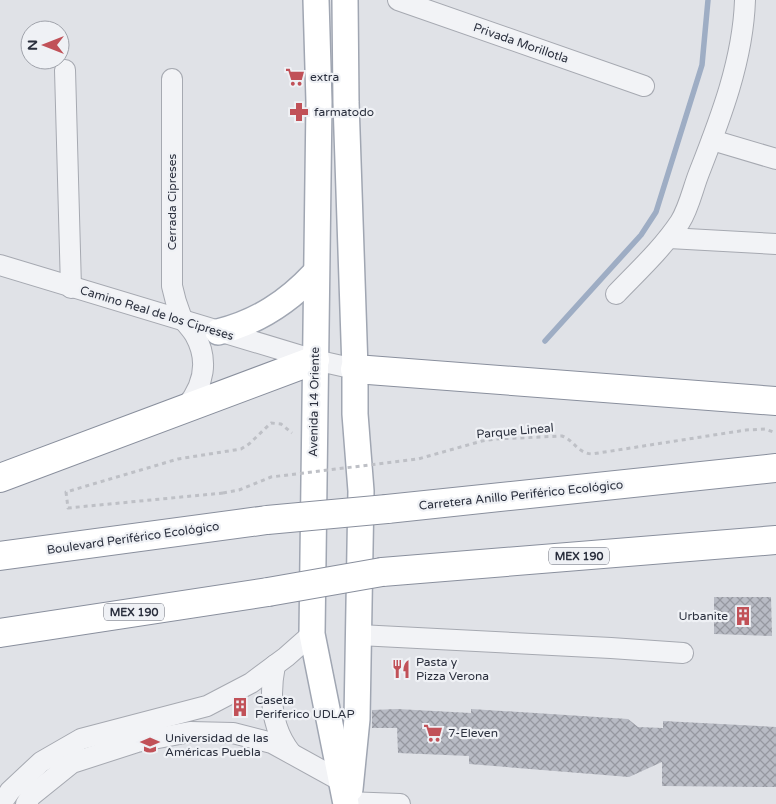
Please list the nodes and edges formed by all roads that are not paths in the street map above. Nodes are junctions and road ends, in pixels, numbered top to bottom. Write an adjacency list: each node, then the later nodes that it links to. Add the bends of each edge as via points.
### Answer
1 (316, 0): 8 (main road, Avenida 14 Oriente)
2 (345, 0): 9 (main road)
3 (398, 0): 7 (street, Privada Morillotla)
4 (745, 0): 10 (street, via 736,67)
5 (65, 70): 16 (street)
6 (172, 79): 18 (street, Cerrada Cipreses, via 172,286)
7 (644, 86)
8 (319, 102): 9 (main road); 15 (main road, Avenida 14 Oriente)
9 (346, 102): 21 (main road)
10 (712, 140): 11 (street); 12 (street, via 681,220)
11 (776, 159)
12 (669, 238): 13 (street); 17 (street)
13 (776, 244)
14 (0, 265): 16 (street, Camino Real de los Cipreses)
15 (316, 273): 19 (main road, via 272,311); 20 (main road, Avenida 14 Oriente)
16 (71, 288): 18 (street, Camino Real de los Cipreses)
17 (616, 294)
18 (185, 322): 19 (street, Camino Real de los Cipreses); 23 (street, Cerrada Cipreses, via 200,344 204,371 198,391)
19 (218, 332): 20 (street, Camino Real de los Cipreses)
20 (315, 360): 21 (street, Camino Real de los Cipreses); 23 (highway); 30 (main road, Avenida 14 Oriente)
21 (355, 369): 22 (highway); 31 (main road, via 360,490)
22 (776, 401)
23 (186, 407): 25 (highway)
24 (776, 468): 26 (highway, Carretera Anillo Periférico Ecológico, bridge)
25 (0, 478)
26 (267, 520): 28 (highway, Boulevard Periférico Ecológico)
27 (776, 540): 29 (highway, MEX 190, bridge, via 382,572)
28 (0, 556)
29 (0, 633)
30 (312, 634): 33 (street); 38 (main road, Avenida 14 Oriente)
31 (359, 635): 32 (street); 38 (main road, via 357,719)
32 (683, 653)
33 (275, 665): 34 (street); 37 (street, via 271,690 274,715 281,738)
34 (251, 682): 35 (street, via 207,706); 36 (street, via 262,713)
35 (188, 722): 36 (street); 39 (street, via 82,739 41,762); 40 (street, via 72,763 31,796)
36 (255, 738): 37 (street)
37 (292, 753): 38 (street)
38 (346, 793): 41 (street)
39 (1, 804)
40 (26, 804)
41 (400, 804)

